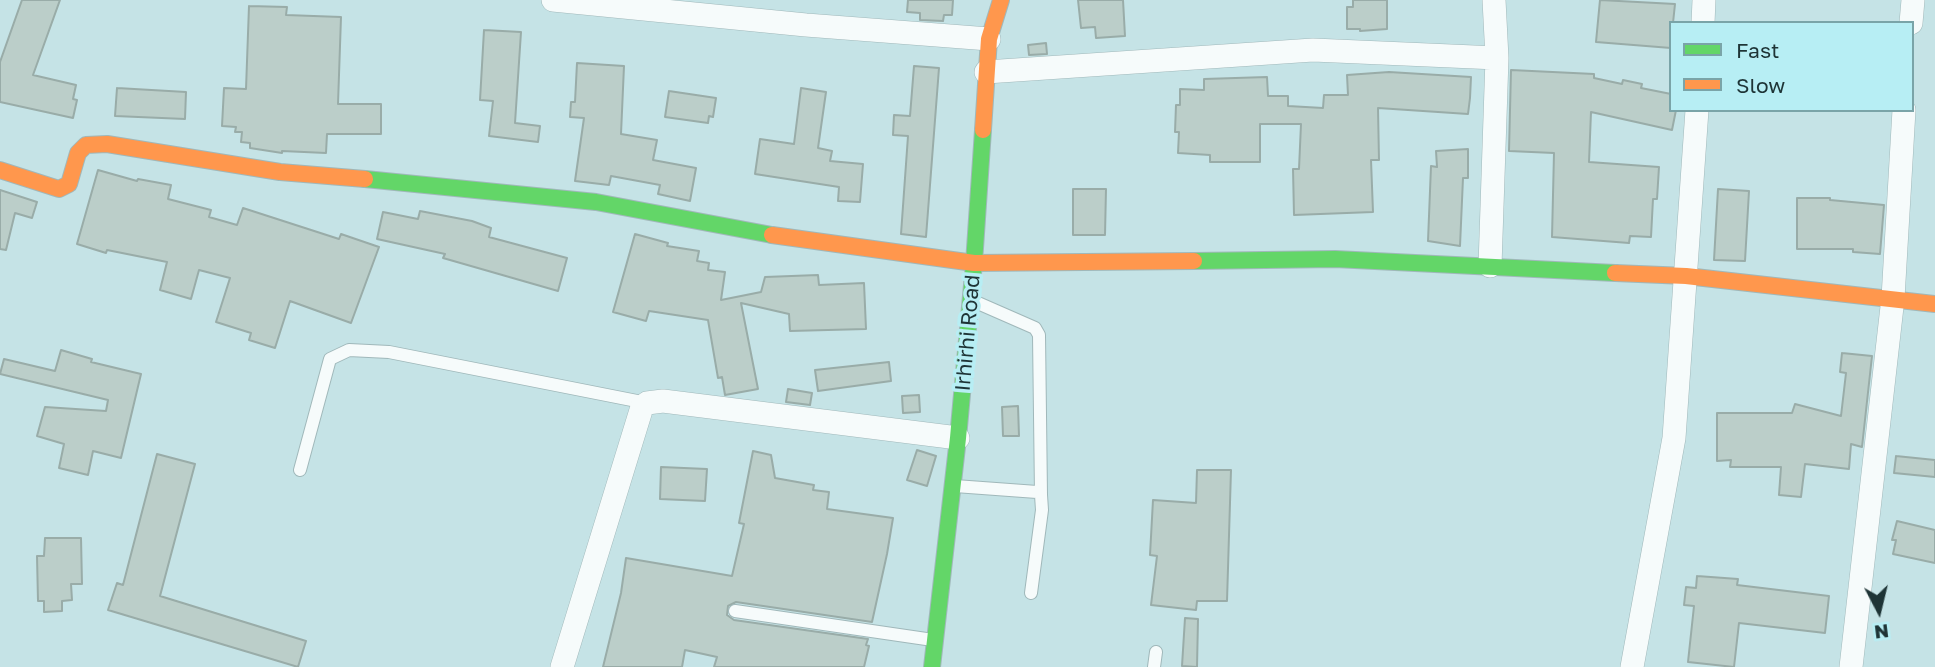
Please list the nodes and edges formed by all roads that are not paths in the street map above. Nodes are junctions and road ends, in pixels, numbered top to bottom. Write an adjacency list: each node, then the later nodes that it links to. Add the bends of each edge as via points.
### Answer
1 (553, 0): 8 (street)
2 (1001, 0): 8 (street, Irhirhi Road)
3 (1494, 0): 9 (street)
4 (1704, 0): 6 (street)
5 (1913, 0): 7 (street)
6 (1703, 21)
7 (1911, 21)
8 (989, 39): 10 (street, Irhirhi Road)
9 (1497, 58): 10 (street, via 1313,50); 15 (street)
10 (986, 72): 14 (street, Irhirhi Road)
11 (1697, 112): 16 (street)
12 (1904, 112): 17 (street)
13 (0, 170): 14 (street, via 59,189 69,184 78,153 86,145 107,144 280,172 596,202 761,234)
14 (974, 263): 15 (street, via 1335,259); 18 (street, Irhirhi Road)
15 (1490, 266): 16 (street)
16 (1686, 276): 17 (street); 32 (street, via 1674,438)
17 (1893, 298): 19 (street); 33 (street)
18 (971, 300): 21 (street, Irhirhi Road); 24 (lane, via 1035,328 1039,335)
19 (1935, 304)
20 (647, 403): 21 (street, via 663,401); 22 (lane, via 388,352 349,350 330,359); 29 (street, via 642,407)
21 (958, 438): 23 (street, Irhirhi Road)
22 (300, 470)
23 (953, 486): 24 (lane); 27 (street, Irhirhi Road)
24 (1041, 495): 25 (lane)
25 (1031, 593)
26 (735, 611): 27 (lane)
27 (937, 640): 30 (street, Irhirhi Road)
28 (1156, 652): 31 (lane)
29 (562, 667)
30 (932, 667)
31 (1154, 667)
32 (1632, 667)
33 (1851, 667)

